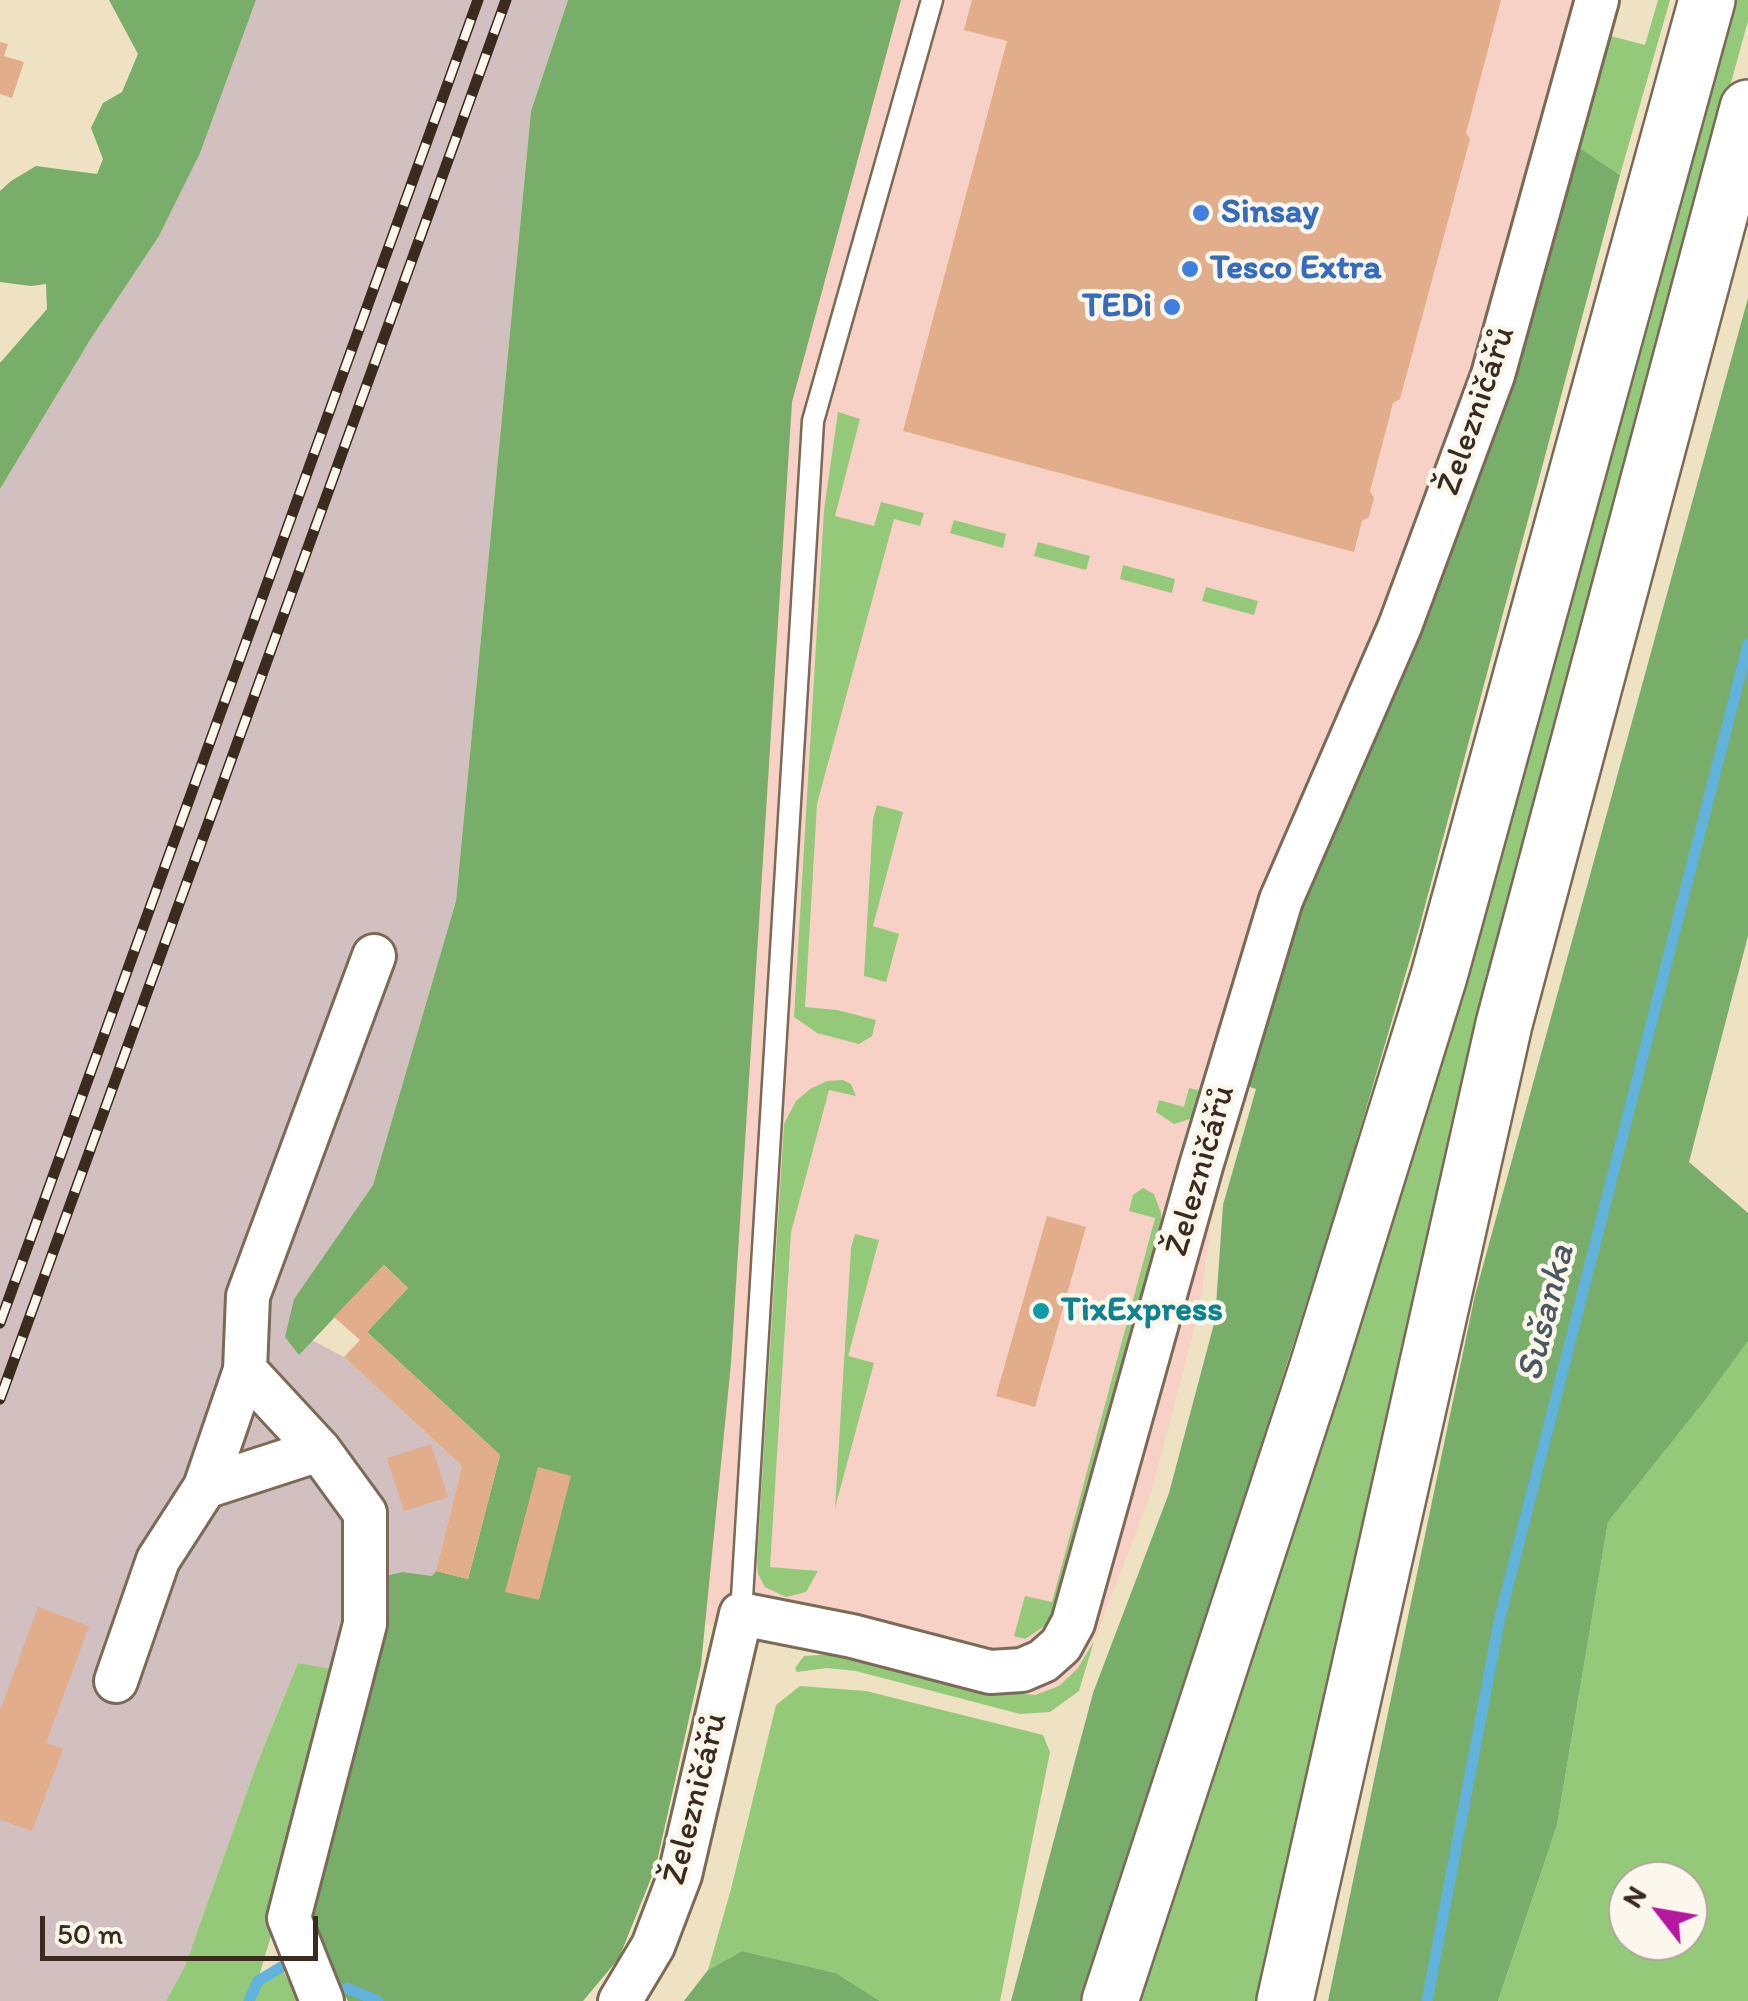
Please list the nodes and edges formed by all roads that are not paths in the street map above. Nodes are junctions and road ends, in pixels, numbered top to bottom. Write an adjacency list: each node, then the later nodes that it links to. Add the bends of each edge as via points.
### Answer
1 (932, 0): 9 (lane, via 813,421)
2 (1597, 0): 9 (street, Železničářů, via 1493,375 1400,626 1281,900 1073,1623 1043,1661 990,1672)
3 (1707, 0): 13 (main road, via 1439,976)
4 (1748, 108): 14 (main road, via 1504,1024)
5 (374, 956): 6 (street, via 248,1296)
6 (245, 1370): 7 (street); 8 (street)
7 (319, 1450): 8 (street); 11 (street, via 365,1513 365,1624 289,1918)
8 (205, 1487): 10 (street, via 158,1560)
9 (740, 1614): 12 (street, Železničářů, via 680,1875 653,1946)
10 (116, 1682)
11 (322, 2001)
12 (620, 2001)
13 (1110, 2001)
14 (1286, 2001)

